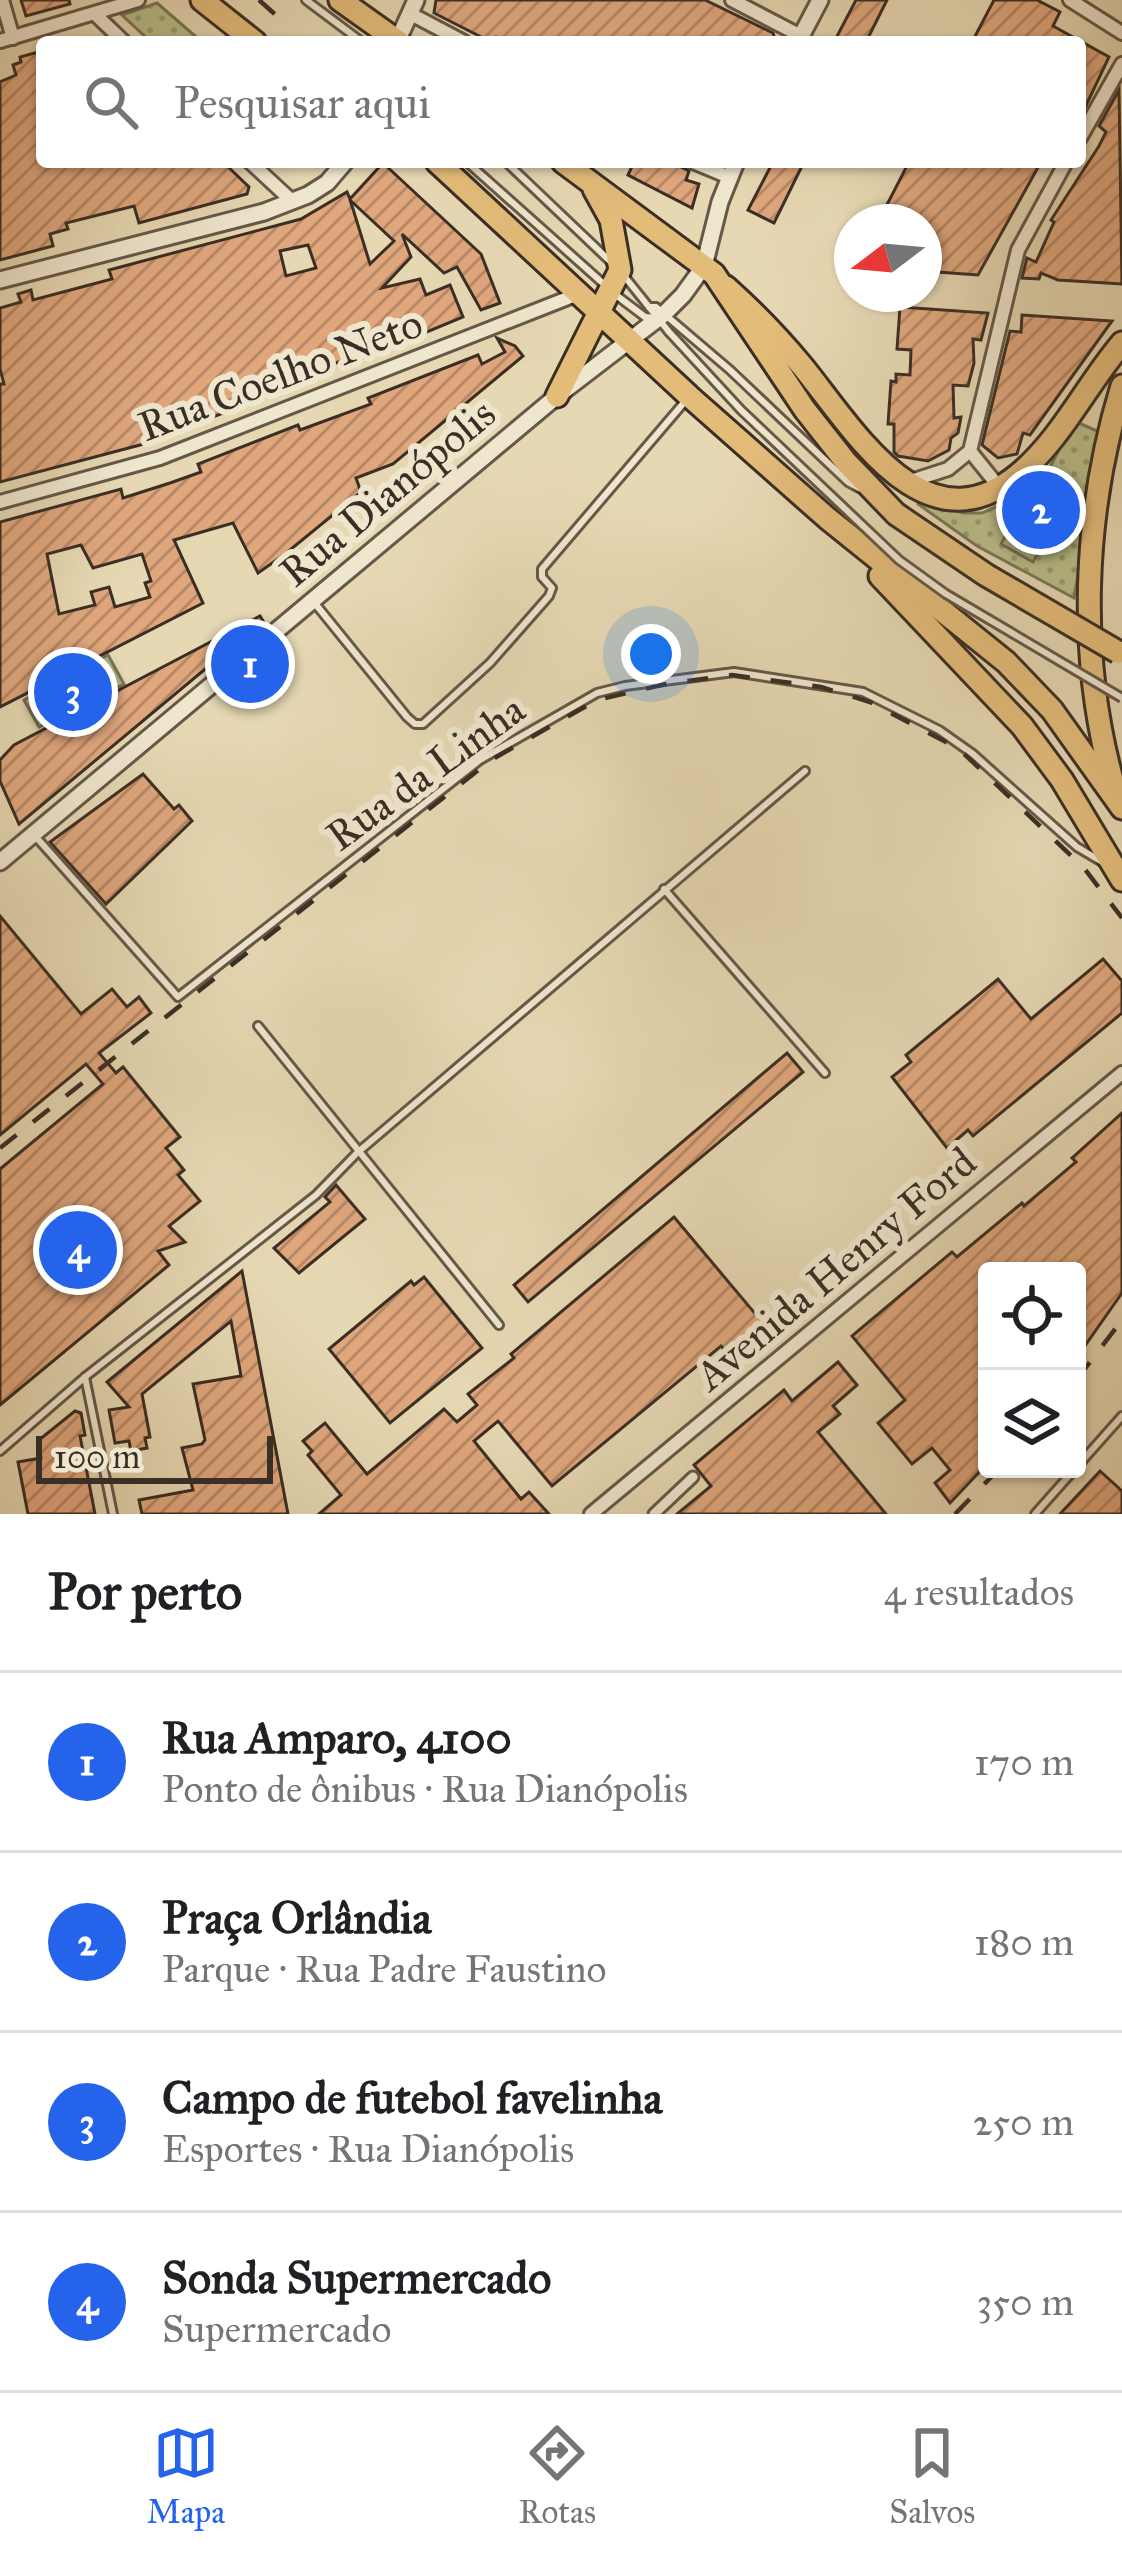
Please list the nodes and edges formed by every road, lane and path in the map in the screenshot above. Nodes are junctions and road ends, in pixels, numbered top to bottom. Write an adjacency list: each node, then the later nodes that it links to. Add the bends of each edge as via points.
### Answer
1 (2, 0): 20 (street)
2 (138, 0): 10 (street)
3 (202, 0): 13 (highway)
4 (306, 0): 14 (lane)
5 (340, 0): 15 (highway)
6 (732, 0): 18 (street)
7 (820, 0): 19 (street)
8 (1075, 1): 11 (street)
9 (412, 6): 16 (street); 17 (street)
10 (96, 15): 12 (street); 20 (street)
11 (1122, 33)
12 (118, 36)
13 (247, 36)
14 (354, 36)
15 (390, 36)
16 (400, 36)
17 (455, 36)
18 (795, 36)
19 (802, 36)
20 (6, 40)
21 (1122, 64): 22 (street)
22 (1086, 127)
23 (256, 168): 32 (street)
24 (340, 168): 32 (street)
25 (443, 168): 37 (highway)
26 (475, 168): 35 (lane)
27 (512, 168): 35 (lane)
28 (571, 168): 31 (highway)
29 (1063, 168): 45 (street, via 1018,250)
30 (733, 170): 33 (street)
31 (590, 182): 33 (highway); 35 (highway, via 611,220)
32 (292, 201): 34 (street)
33 (704, 266): 36 (highway); 39 (street, Rua Dianópolis)
34 (0, 280)
35 (616, 281): 38 (highway); 39 (lane); 39 (lane, via 646,317)
36 (726, 287): 46 (highway); 48 (highway, via 805,410)
37 (578, 294): 38 (highway); 49 (street, Rua Coelho Neto, via 160,458)
38 (600, 314): 40 (highway); 43 (highway)
39 (660, 318): 40 (street, Rua Dianópolis); 48 (lane, via 730,370 848,482); 53 (lane, bridge, via 741,410 898,560)
40 (630, 342): 43 (street, Rua Dianópolis); 44 (highway)
41 (1122, 343): 47 (highway, via 1035,458)
42 (1122, 386): 55 (highway, via 1097,493 1089,628 1095,711)
43 (557, 396): 51 (street, Rua Dianópolis)
44 (689, 396): 50 (highway); 51 (lane, via 542,569 549,596 423,724 407,717)
45 (970, 451): 46 (street, via 948,469); 47 (street)
46 (904, 483): 47 (highway, via 954,498)
47 (999, 487)
48 (878, 498): 52 (highway, bridge, via 986,575)
49 (0, 502)
50 (827, 518): 55 (highway, via 1031,686); 58 (highway, via 1022,726)
51 (313, 601): 56 (street, Rua Dianópolis)
52 (1122, 655)
53 (1122, 698)
54 (805, 771): 59 (lane)
55 (1120, 803)
56 (34, 834): 57 (street, Rua Dianópolis); 58 (lane, Rua da Linha, via 178,997 480,760 544,721 612,688 734,672 846,687 939,730)
57 (0, 862)
58 (1119, 874)
59 (664, 889): 61 (lane); 63 (lane)
60 (258, 1026): 63 (lane)
61 (825, 1073)
62 (1122, 1073): 70 (street, Avenida Henry Ford)
63 (357, 1153): 64 (lane); 65 (lane, via 316,1196)
64 (499, 1325)
65 (85, 1377): 67 (lane); 69 (lane)
66 (1122, 1416): 72 (lane)
67 (0, 1451)
68 (693, 1477): 71 (street)
69 (112, 1514)
70 (590, 1514)
71 (654, 1514)
72 (1034, 1514)

